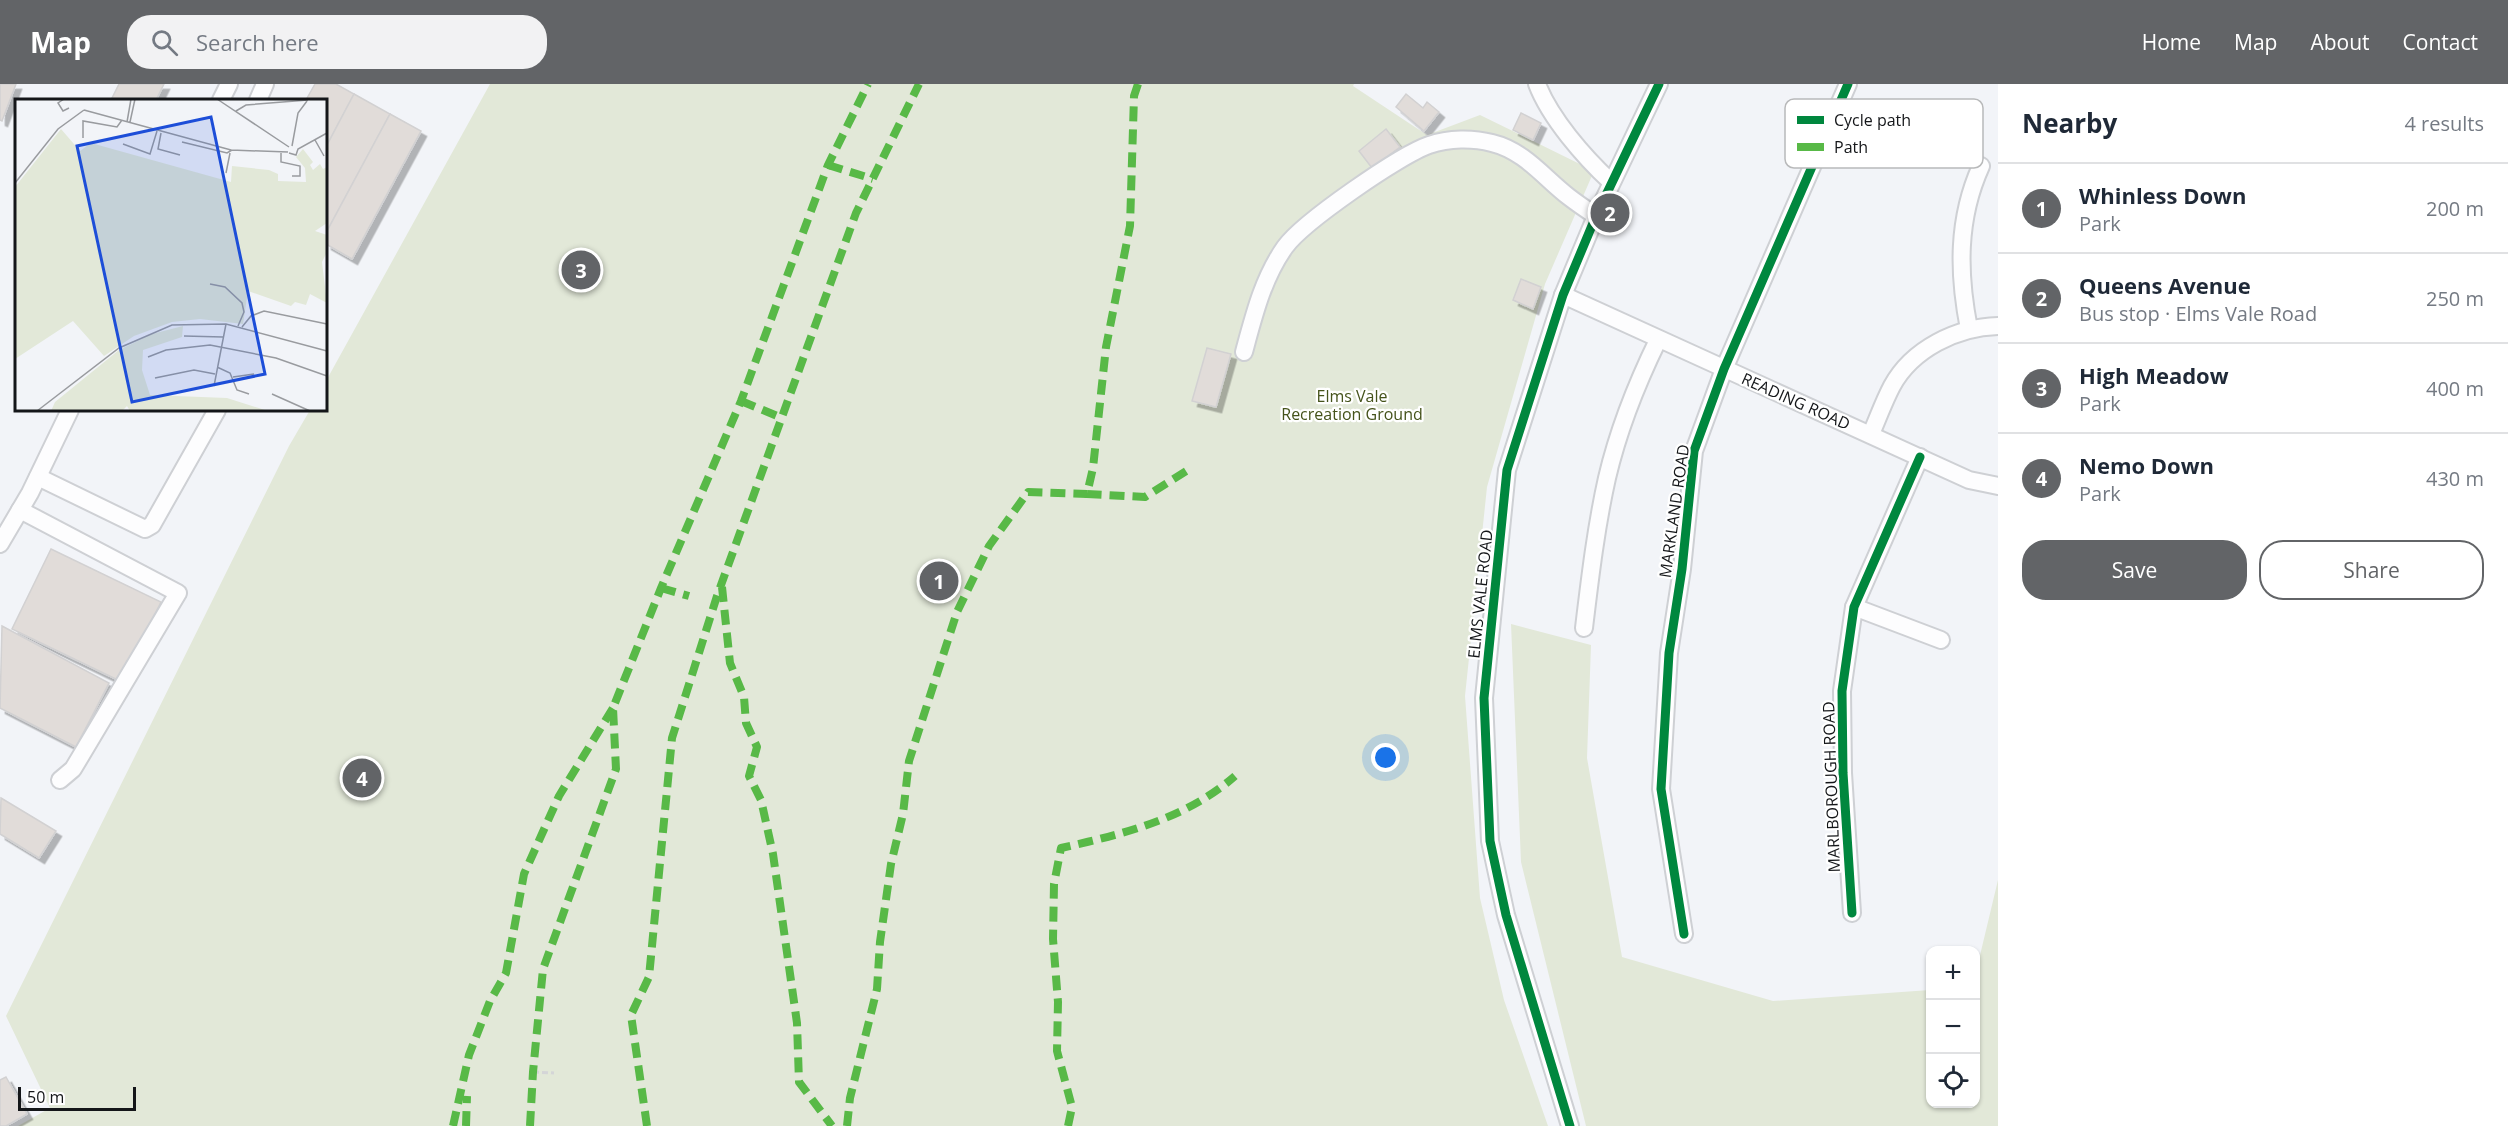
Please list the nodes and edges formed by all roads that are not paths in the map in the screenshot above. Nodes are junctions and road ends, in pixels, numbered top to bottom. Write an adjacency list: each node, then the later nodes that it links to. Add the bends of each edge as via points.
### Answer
1 (229, 84): 6 (street)
2 (266, 84): 7 (street)
3 (1537, 84): 11 (street, via 1567,132)
4 (1659, 84): 11 (street, ELMS VALE ROAD)
5 (1848, 84): 8 (street, MARKLAND ROAD)
6 (222, 99)
7 (258, 99)
8 (1841, 99)
9 (1811, 168): 18 (street, MARKLAND ROAD)
10 (1980, 168): 15 (street, via 1972,185 1962,236 1961,275)
11 (1611, 182): 12 (street, ELMS VALE ROAD)
12 (1596, 216): 13 (street, ELMS VALE ROAD); 17 (street, via 1526,159 1494,143 1446,141 1411,152 1286,245 1259,297)
13 (1563, 295): 16 (street, READING ROAD); 33 (street, ELMS VALE ROAD, via 1507,471 1484,698 1492,851 1506,915)
14 (1998, 326): 15 (street)
15 (1969, 329): 21 (street, via 1932,345 1903,370 1892,385)
16 (1658, 340): 18 (street, READING ROAD); 28 (street, via 1639,379 1607,477)
17 (1244, 352)
18 (1724, 369): 21 (street, READING ROAD); 32 (street, MARKLAND ROAD, via 1694,451 1669,653 1661,789)
19 (70, 411): 23 (street)
20 (216, 411): 23 (street, via 152,525 145,529)
21 (1871, 434): 22 (street, READING ROAD)
22 (1920, 458): 24 (street, READING ROAD, via 1969,480); 27 (street, MARLBOROUGH ROAD)
23 (38, 477): 25 (street)
24 (1998, 486)
25 (20, 510): 26 (street); 30 (street, via 178,593 73,769)
26 (0, 543)
27 (1854, 608): 29 (street); 31 (street, MARLBOROUGH ROAD, via 1842,691)
28 (1584, 628)
29 (1941, 640)
30 (60, 780)
31 (1852, 914)
32 (1684, 934)
33 (1570, 1126)

